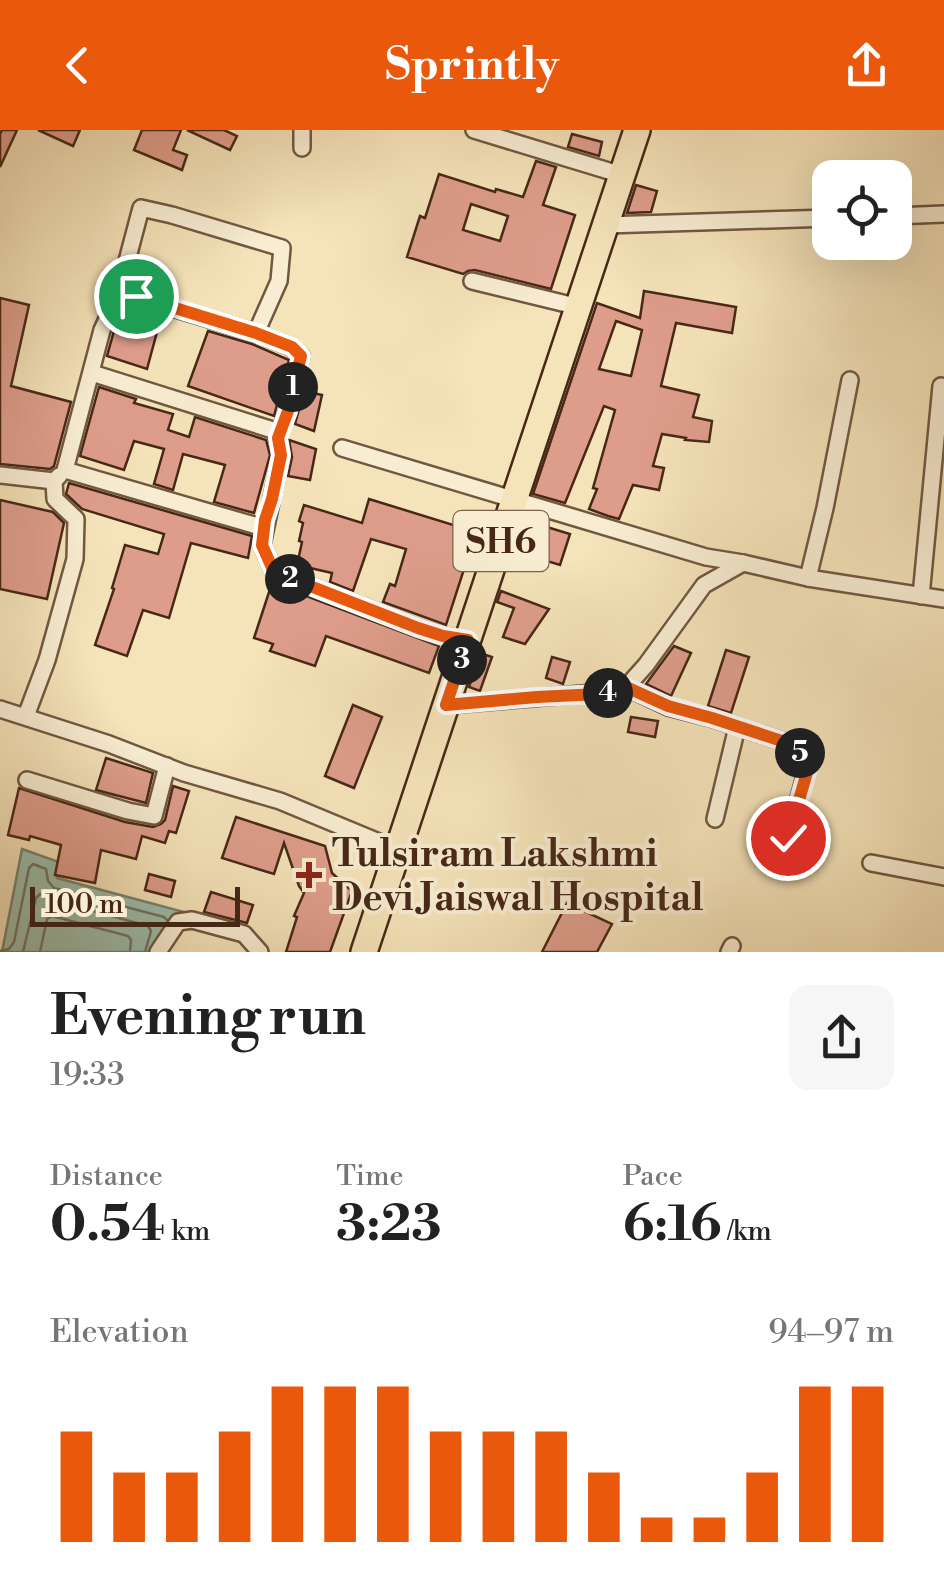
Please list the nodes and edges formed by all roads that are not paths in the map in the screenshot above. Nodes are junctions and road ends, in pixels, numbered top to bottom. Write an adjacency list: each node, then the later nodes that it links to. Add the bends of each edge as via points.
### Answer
1 (302, 130): 4 (street)
2 (474, 130): 5 (street)
3 (637, 130): 5 (main road, SH6)
4 (302, 148)
5 (622, 176): 9 (main road, SH6)
6 (944, 214): 7 (street)
7 (912, 215)
8 (812, 219): 9 (street)
9 (606, 225): 12 (main road, SH6)
10 (472, 281): 12 (street)
11 (118, 295): 13 (street); 13 (street, via 141,208 172,215 282,248 279,282); 14 (street)
12 (579, 307): 21 (main road, SH6)
13 (256, 333): 17 (street, via 301,356)
14 (92, 373): 17 (street, via 253,422); 20 (street)
15 (850, 380): 24 (street)
16 (941, 386): 25 (street)
17 (278, 438): 22 (street, via 281,455)
18 (342, 448): 21 (street)
19 (0, 475): 20 (street)
20 (60, 476): 22 (street); 31 (street, via 54,499 76,519 75,559)
21 (515, 499): 23 (street); 27 (main road, SH6)
22 (264, 528): 27 (street, via 262,545 274,572 418,628)
23 (743, 564): 24 (street); 28 (street, via 704,584)
24 (808, 578): 25 (street)
25 (922, 596): 26 (street)
26 (944, 599)
27 (468, 640): 29 (main road, SH6)
28 (626, 687): 29 (street, via 620,693); 32 (street)
29 (446, 705): 36 (main road, SH6)
30 (0, 709): 31 (street)
31 (26, 716): 33 (street)
32 (737, 726): 35 (street); 37 (street, via 797,746 808,769)
33 (167, 766): 34 (street, via 154,816); 36 (street, via 280,801)
34 (26, 780)
35 (715, 818)
36 (398, 850): 42 (main road, SH6)
37 (784, 863)
38 (872, 863): 39 (street)
39 (944, 877)
40 (158, 952): 41 (street, via 178,922 192,920 244,934)
41 (260, 952)
42 (364, 952)

